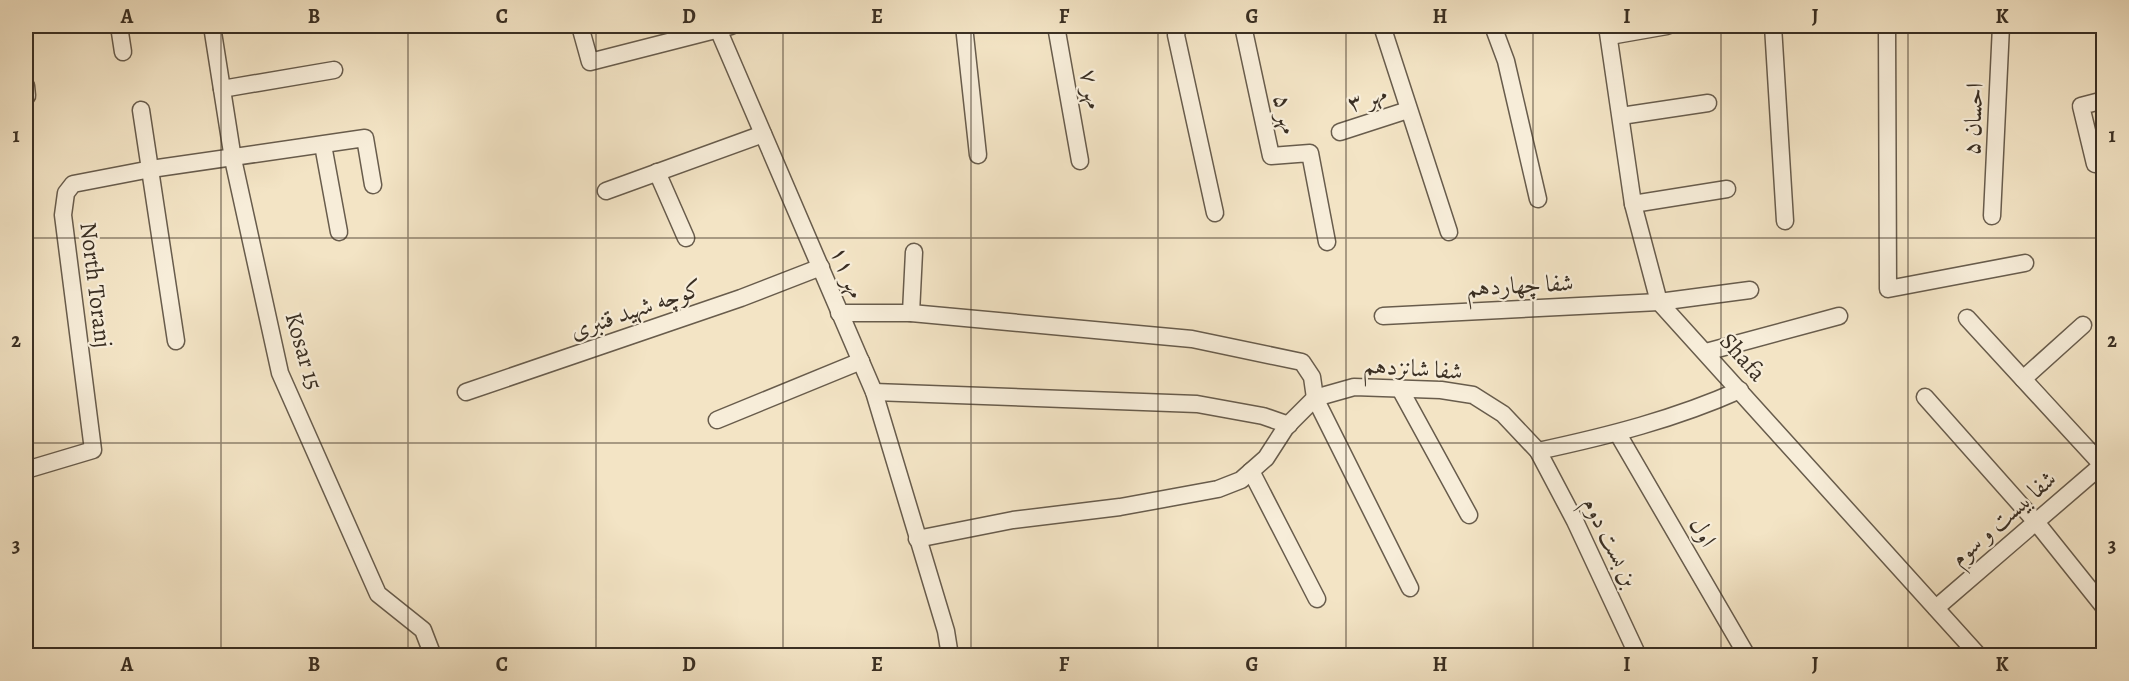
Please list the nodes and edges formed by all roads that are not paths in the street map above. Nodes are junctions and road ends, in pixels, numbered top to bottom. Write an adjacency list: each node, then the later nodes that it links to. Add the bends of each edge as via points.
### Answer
1 (119, 26): 17 (street)
2 (212, 26): 19 (street, Kosar 15)
3 (580, 26): 16 (street, via 590,62)
4 (964, 26): 28 (street)
5 (1056, 26): 30 (street, مهر ۷)
6 (1178, 26): 39 (street, via 1176,35)
7 (1243, 26): 45 (street, مهر ۵, via 1271,156 1310,153)
8 (1382, 26): 23 (street)
9 (1493, 26): 37 (street, via 1506,61)
10 (1667, 26): 15 (street)
11 (1773, 26): 41 (street)
12 (1887, 26): 47 (street, via 1888,289)
13 (2001, 26): 40 (street, احسان ۵)
14 (724, 27): 16 (street); 26 (street, مهر ۱۱)
15 (1608, 31): 24 (street, Shafa)
16 (676, 33)
17 (123, 52)
18 (334, 70): 19 (street)
19 (222, 88): 29 (street, Kosar 15)
20 (2103, 100): 31 (street, via 2080,106)
21 (1708, 103): 24 (street)
22 (141, 110): 32 (street)
23 (1408, 110): 25 (street, مهر ۳); 43 (street)
24 (1621, 116): 38 (street, Shafa)
25 (1340, 132)
26 (763, 134): 33 (street); 48 (street, مهر ۱۱)
27 (323, 145): 29 (street, North Toranj); 34 (street, North Toranj, via 365,138); 42 (street)
28 (978, 155)
29 (233, 159): 32 (street, North Toranj); 82 (street, Kosar 15, via 280,373 378,594 423,630)
30 (1080, 161)
31 (2095, 164)
32 (151, 170): 57 (street); 72 (street, North Toranj, via 80,182 66,193 63,215 93,450)
33 (657, 172): 36 (street); 44 (street)
34 (373, 185)
35 (1726, 189): 38 (street)
36 (606, 191)
37 (1539, 199)
38 (1633, 204): 50 (street, Shafa)
39 (1215, 213)
40 (1992, 216)
41 (1785, 221)
42 (339, 231)
43 (1449, 232)
44 (686, 238)
45 (1327, 242)
46 (914, 252): 52 (street)
47 (2025, 263)
48 (821, 267): 51 (street, مهر ۱۱); 63 (street, کوچه شهید قنبری)
49 (1750, 290): 50 (street, شفا چهاردهم)
50 (1659, 302): 53 (street, شفا چهاردهم); 58 (street, Shafa)
51 (838, 313): 52 (street); 59 (street, مهر ۱۱)
52 (911, 313): 66 (street, via 1191,339 1282,356 1302,362 1308,369)
53 (1383, 316)
54 (1839, 316): 58 (street)
55 (1967, 318): 60 (street)
56 (2083, 325): 60 (street)
57 (176, 341)
58 (1706, 352): 62 (street, Shafa)
59 (861, 361): 64 (street, مهر ۱۱); 67 (street)
60 (2023, 379): 71 (street)
61 (1400, 389): 66 (street, شفا شانزدهم, via 1354,387); 70 (street, شفا شانزدهم, via 1473,395 1503,414); 74 (street)
62 (1740, 390): 69 (street); 80 (street, Shafa)
63 (466, 392)
64 (874, 392): 68 (street, via 1197,404); 76 (street, مهر ۱۱)
65 (1925, 397): 75 (street)
66 (1315, 398): 68 (street); 77 (street)
67 (717, 420)
68 (1289, 425): 73 (street, via 1266,458)
69 (1618, 434): 70 (street); 81 (street, اول)
70 (1538, 451): 84 (street, بن بست دوم)
71 (2103, 466): 75 (street, شفا بیست و سوم)
72 (26, 470)
73 (1251, 471): 76 (street, via 1241,480 1218,489 1120,507 1013,520); 78 (street)
74 (1469, 515)
75 (2036, 522): 79 (street); 80 (street, شفا بیست و سوم)
76 (917, 539): 83 (street, مهر ۱۱)
77 (1410, 588)
78 (1317, 599)
79 (2103, 607)
80 (1936, 608): 85 (street, Shafa)
81 (1746, 654)
82 (433, 656)
83 (950, 656)
84 (1638, 656)
85 (1979, 656)

